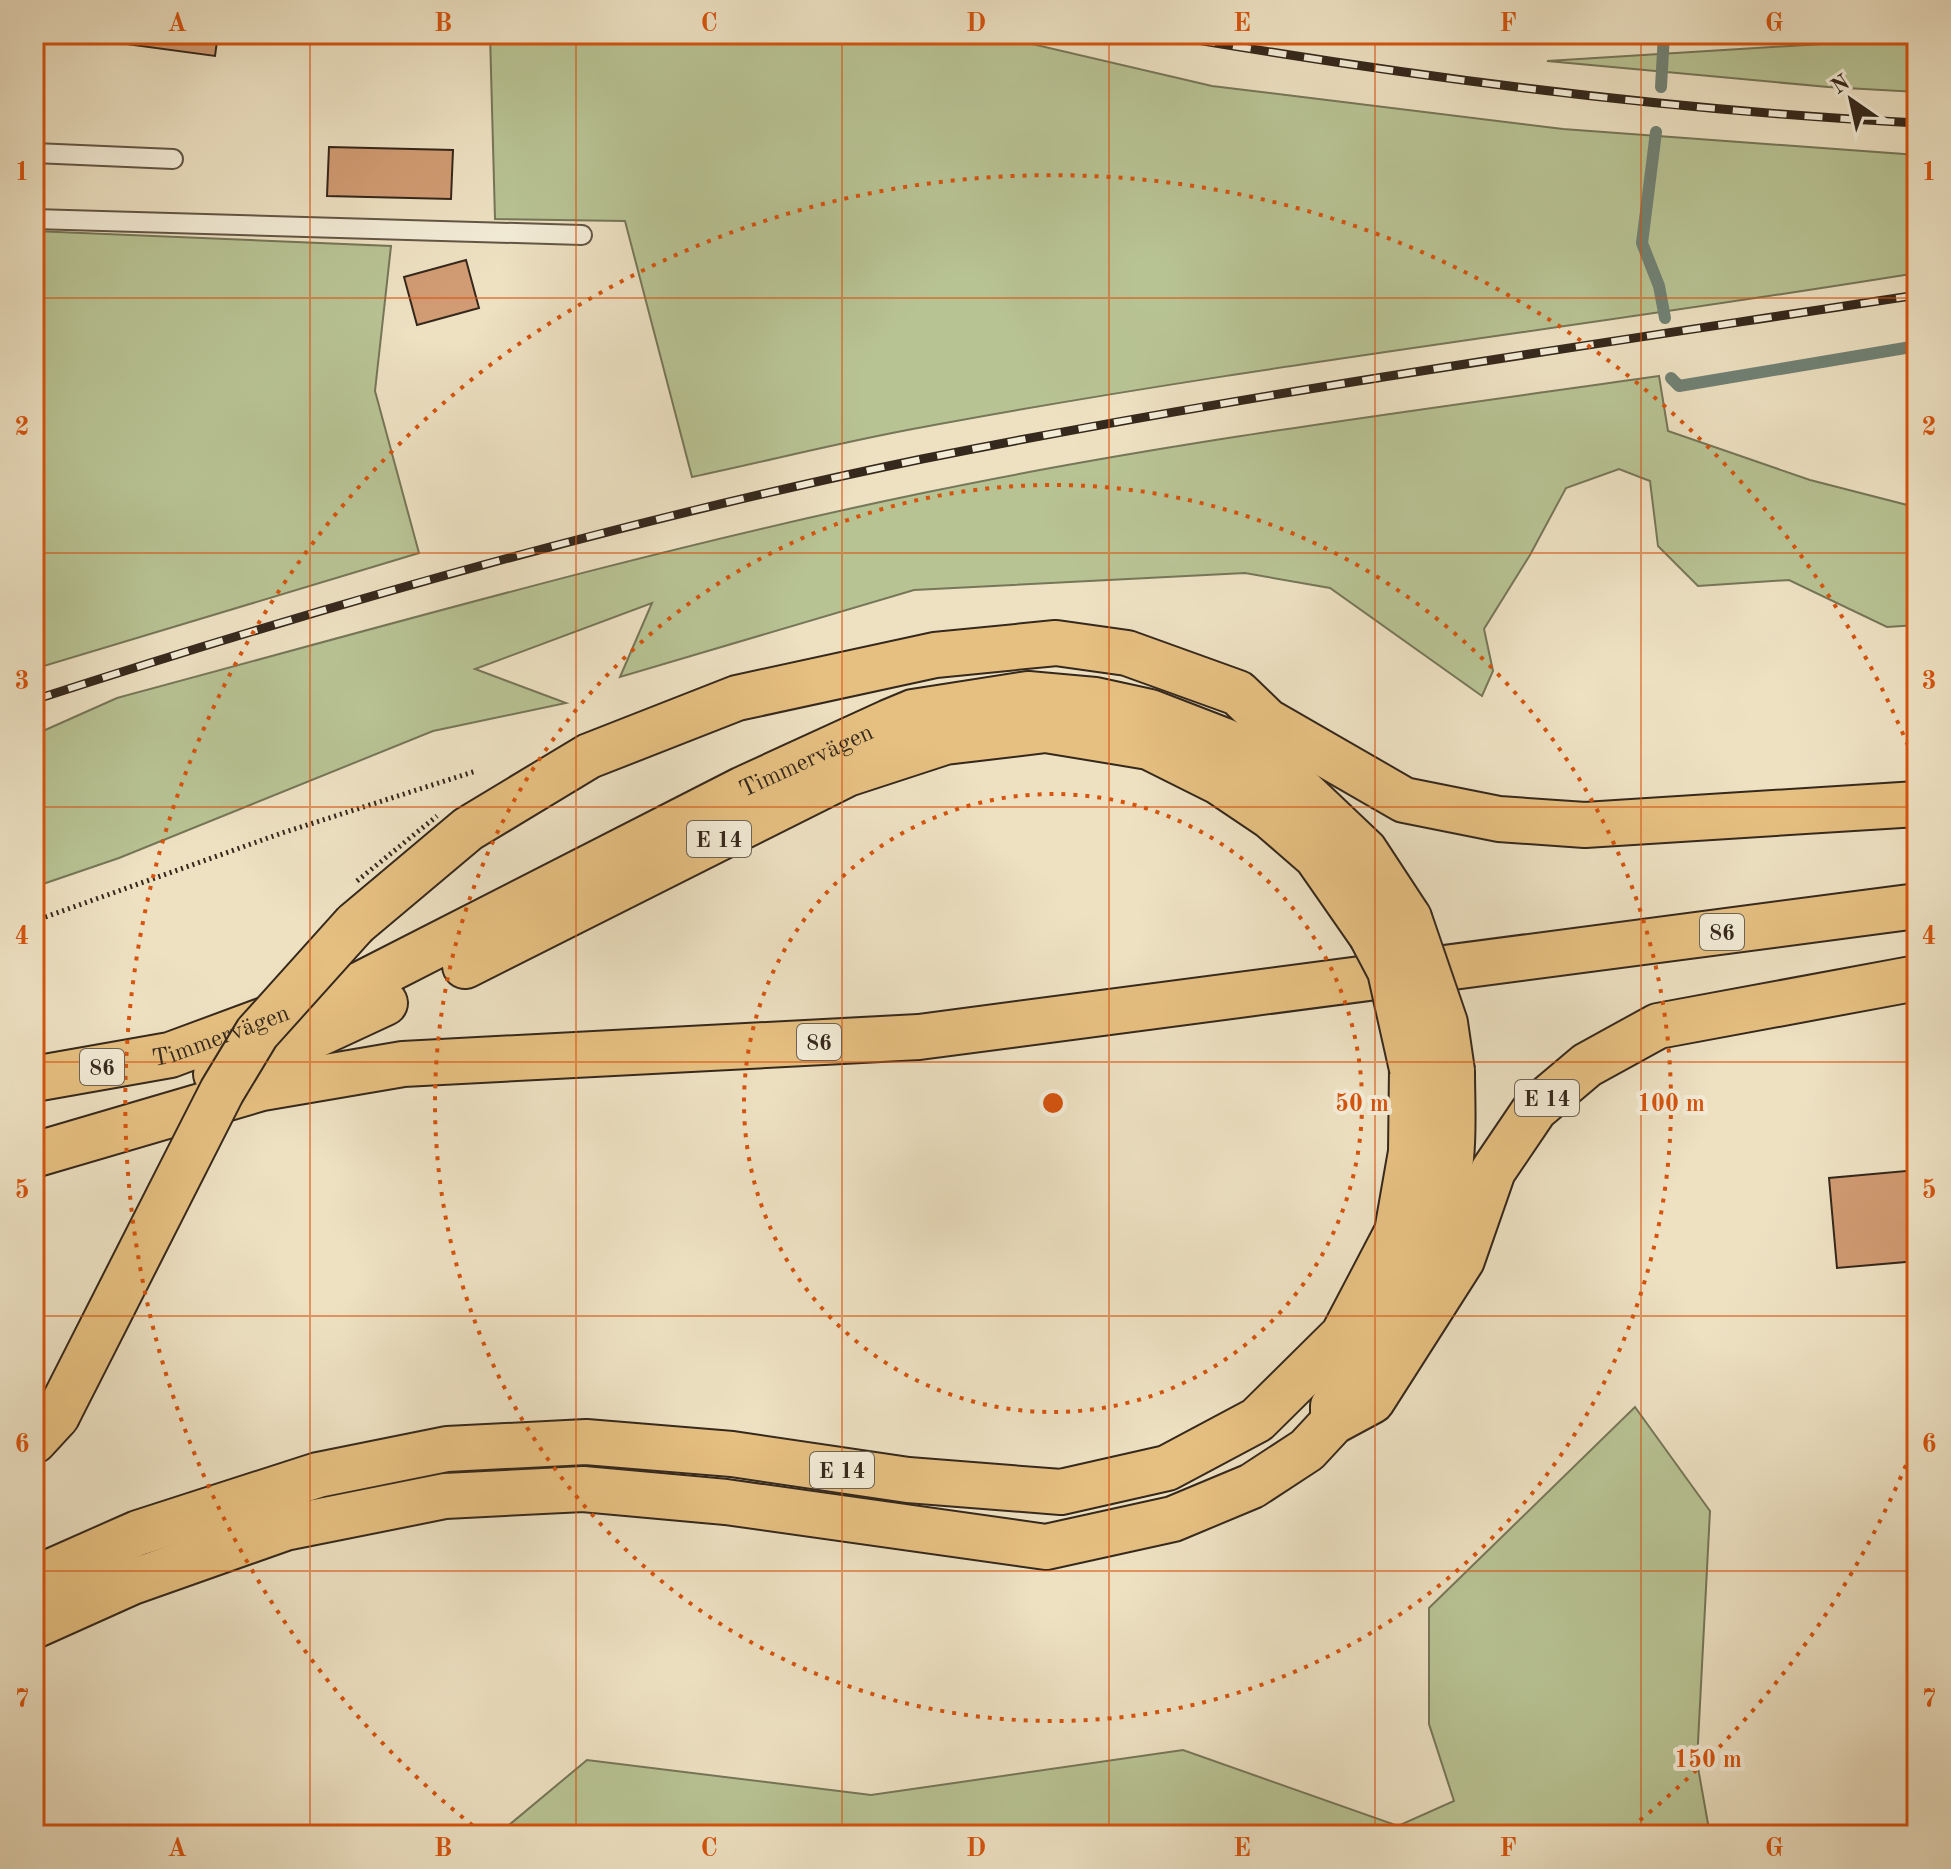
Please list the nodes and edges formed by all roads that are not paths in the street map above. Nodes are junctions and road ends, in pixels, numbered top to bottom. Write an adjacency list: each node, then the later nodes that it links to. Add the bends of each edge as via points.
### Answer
1 (34, 153): 2 (lane)
2 (173, 159)
3 (34, 219): 4 (lane)
4 (582, 235)
5 (913, 712): 6 (main road, 86, via 968,680 1046,673 1120,678 1247,721); 9 (main road, Timmervägen / 86, via 1028,694 1095,700 1150,712 1225,741 1283,773 1365,851); 12 (main road, Timmervägen / 86, via 743,789 359,985 170,1055)
6 (1267, 721): 7 (main road, via 1404,800 1499,819 1585,825); 16 (main road, bridge, via 1238,693 1127,653 1056,643 935,655 737,698 589,756 468,829 355,924 257,1033)
7 (1917, 804)
8 (1917, 906): 14 (main road, 86, via 919,1037 403,1064 262,1088)
9 (1390, 927): 11 (main road, E 14, bridge, via 1390,971); 13 (main road, Timmervägen / E 14, via 1271,817 1219,782 1149,747 1046,730 945,742 847,774 527,937 314,1036)
10 (1917, 978): 15 (main road, E 14, via 1658,1026 1587,1065 1535,1109 1493,1171 1462,1260 1372,1401)
11 (1432, 1070): 15 (main road, via 1451,1160 1435,1235 1394,1317 1333,1406); 17 (main road, E 14, via 1397,1232 1343,1335 1257,1420 1167,1468 1061,1492 908,1480 732,1454 586,1442 447,1449 318,1475 138,1533)
12 (34, 1079)
13 (34, 1143)
14 (34, 1155)
15 (1333, 1422): 18 (main road, E 14, via 1307,1450 1252,1486 1173,1519 1046,1547 726,1502 583,1489 445,1496 285,1528 132,1582)
16 (45, 1428)
17 (34, 1579)
18 (34, 1626)

